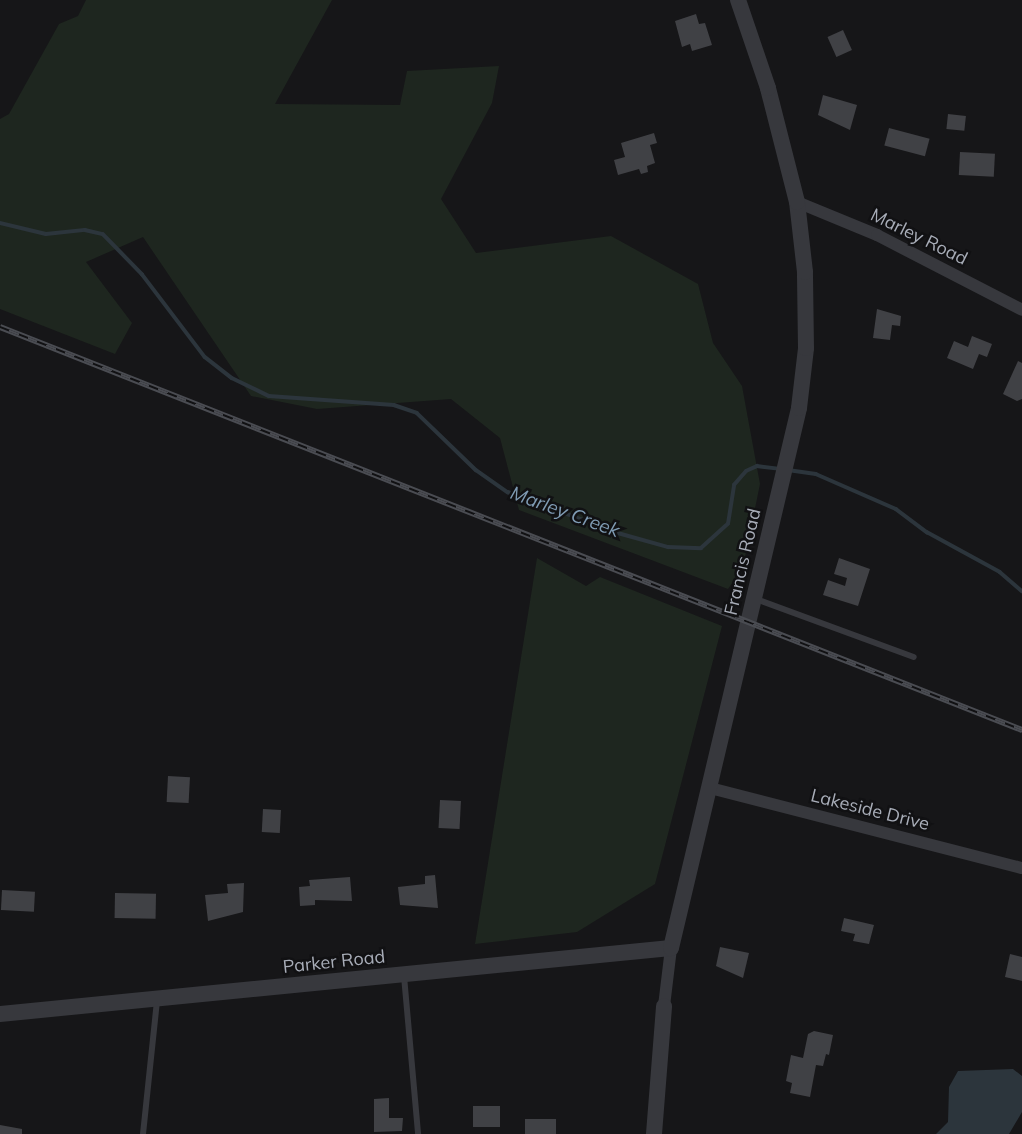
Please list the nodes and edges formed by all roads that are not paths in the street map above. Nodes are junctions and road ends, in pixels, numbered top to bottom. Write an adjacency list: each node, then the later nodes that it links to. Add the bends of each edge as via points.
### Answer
1 (738, 0): 2 (street, Francis Road, via 768,88)
2 (797, 202): 3 (street, Marley Road, via 877,234); 4 (street, Francis Road, via 807,314 802,392)
3 (1022, 310)
4 (755, 598): 5 (lane); 6 (street, Francis Road)
5 (914, 657)
6 (710, 788): 7 (street, Lakeside Drive); 8 (street, Francis Road)
7 (1022, 868)
8 (671, 948): 9 (street, Parker Road); 11 (street, Francis Road)
9 (404, 974): 10 (street, Parker Road); 14 (lane)
10 (158, 999): 12 (street, Parker Road); 13 (lane)
11 (664, 1006): 15 (street, Francis Road)
12 (0, 1014)
13 (143, 1134)
14 (418, 1134)
15 (654, 1134)

